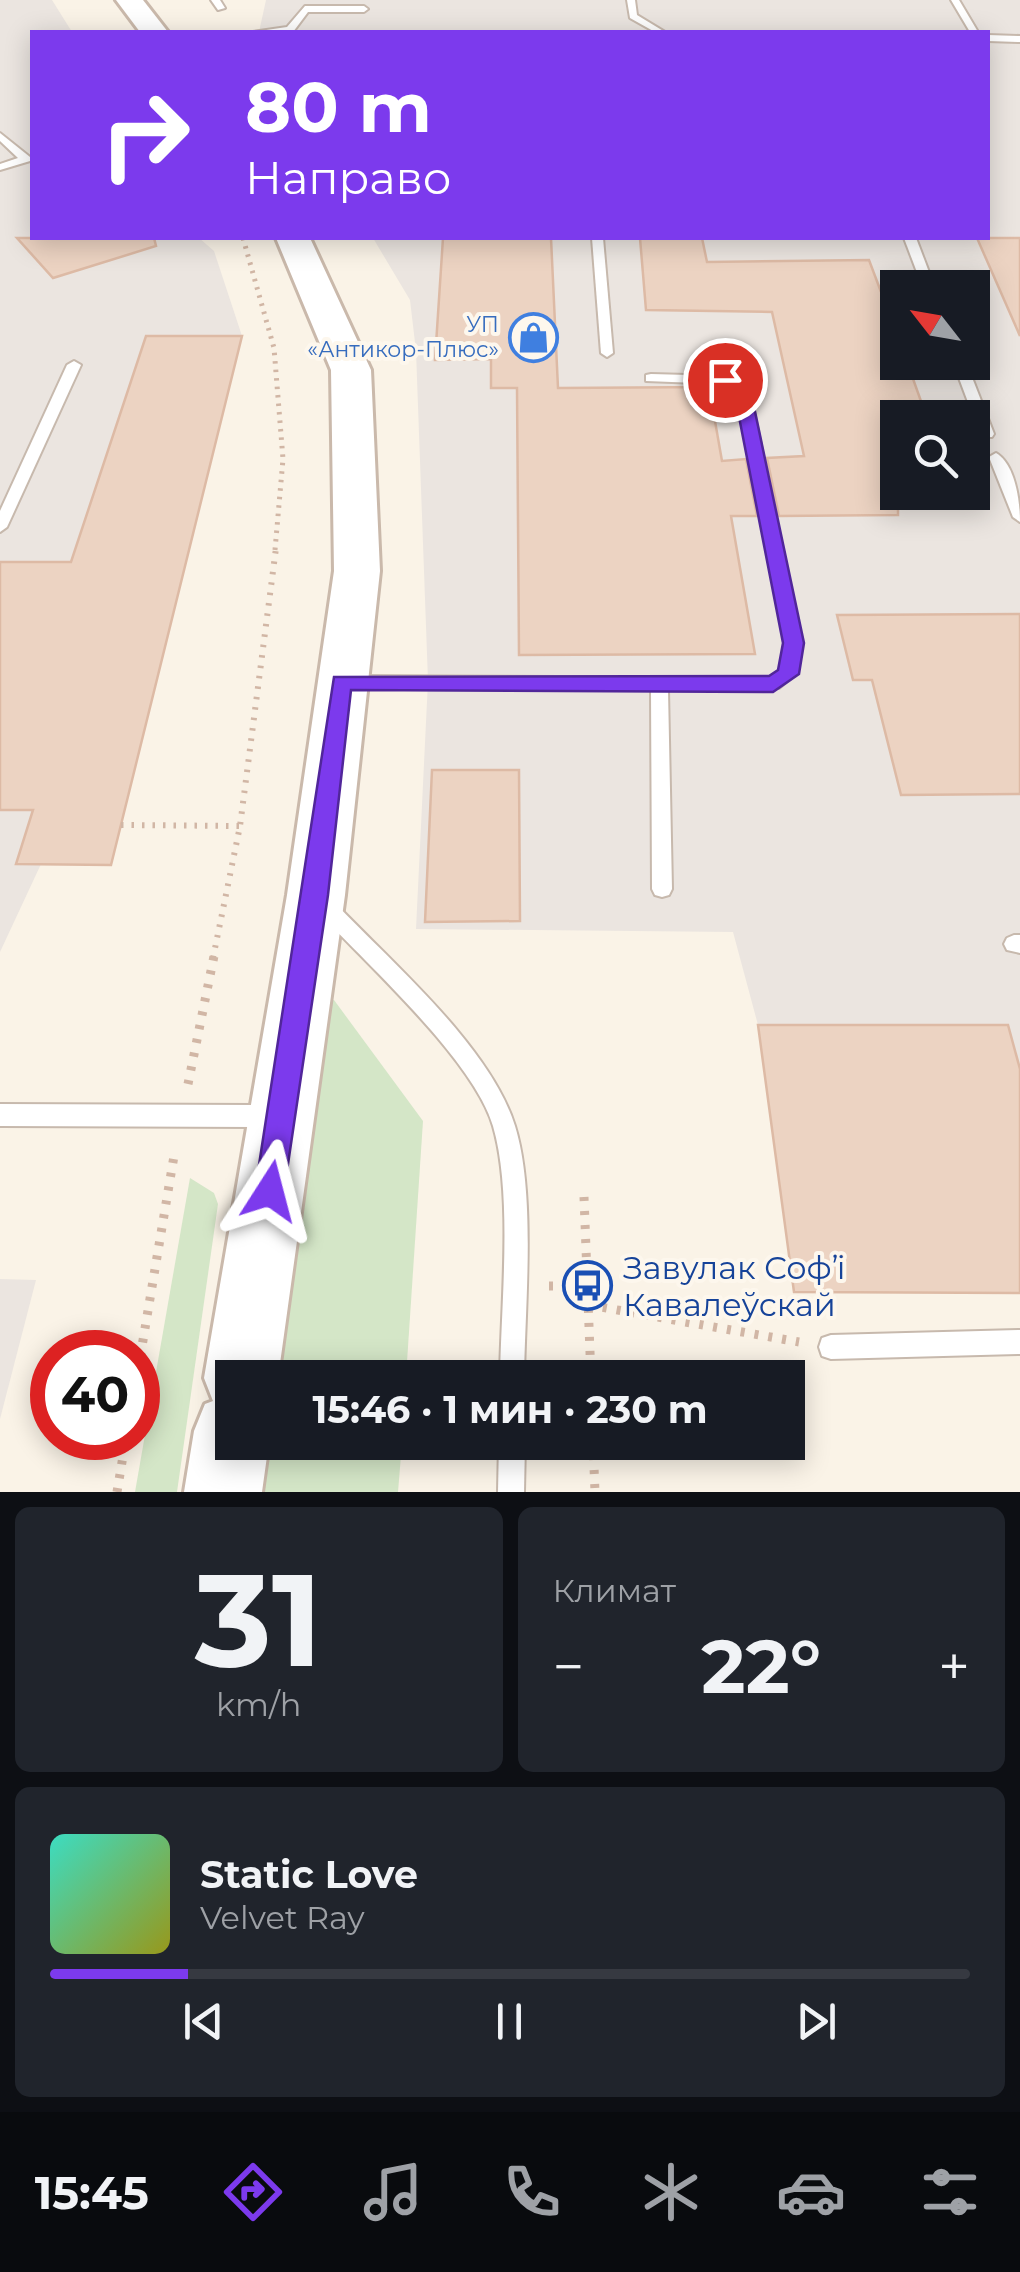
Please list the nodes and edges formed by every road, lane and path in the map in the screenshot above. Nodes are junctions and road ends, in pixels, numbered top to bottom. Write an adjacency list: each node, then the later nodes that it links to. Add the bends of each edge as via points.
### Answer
1 (129, 0): 5 (street)
2 (630, 0): 7 (lane, via 633,16)
3 (956, 0): 8 (lane)
4 (364, 9): 6 (lane, via 305,10)
5 (152, 30)
6 (290, 30)
7 (650, 30)
8 (973, 30)
9 (990, 38): 10 (lane)
10 (1020, 39)
11 (0, 136): 12 (lane, via 26,158)
12 (0, 167)
13 (244, 240): 27 (path, via 274,348 283,459)
14 (294, 240): 24 (street, via 351,370 357,571)
15 (597, 240): 18 (lane)
16 (911, 240): 17 (lane)
17 (922, 270)
18 (608, 353)
19 (74, 366): 23 (lane)
20 (652, 378): 25 (lane, via 725,380 742,388 794,643 788,674 773,684)
21 (996, 457): 22 (lane)
22 (1020, 517)
23 (0, 527)
24 (341, 682): 25 (lane); 29 (street)
25 (659, 683): 28 (lane)
26 (121, 825): 27 (path)
27 (240, 826): 30 (path)
28 (662, 889)
29 (316, 895): 32 (street); 39 (lane, via 464,1059 496,1107 510,1180)
30 (182, 1114): 31 (lane); 32 (lane); 35 (path)
31 (0, 1115)
32 (281, 1117): 38 (street)
33 (584, 1196): 34 (path)
34 (589, 1305): 37 (path); 40 (path)
35 (145, 1330)
36 (1020, 1342): 37 (lane)
37 (831, 1347)
38 (244, 1360)
39 (512, 1360)
40 (591, 1360)
41 (122, 1460): 45 (path)
42 (228, 1460): 46 (street)
43 (512, 1460): 47 (lane)
44 (594, 1460): 48 (path)
45 (116, 1492)
46 (223, 1492)
47 (512, 1492)
48 (595, 1492)

